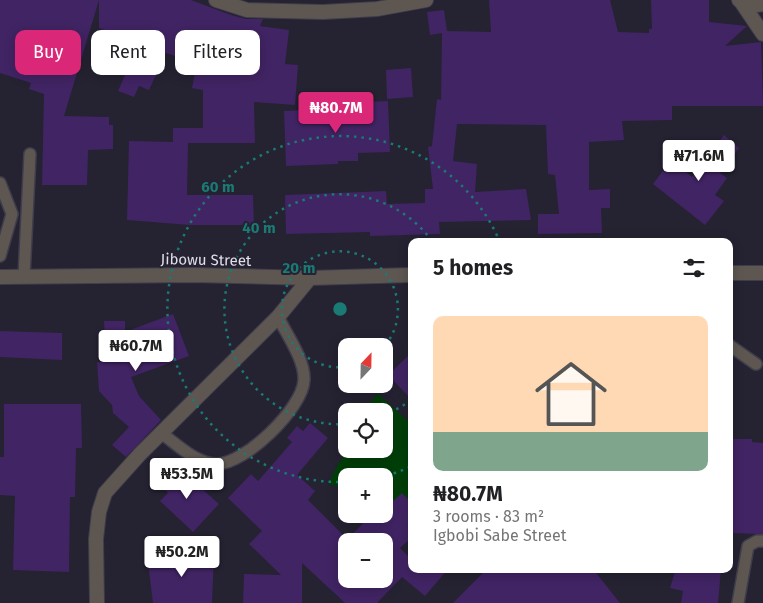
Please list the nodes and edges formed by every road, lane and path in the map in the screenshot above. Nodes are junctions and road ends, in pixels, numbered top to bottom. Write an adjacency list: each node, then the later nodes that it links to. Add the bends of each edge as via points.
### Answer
1 (216, 0): 2 (street, via 247,10 323,12 377,9)
2 (426, 0)
3 (740, 1): 4 (street, via 757,6); 5 (street)
4 (763, 4)
5 (763, 34)
6 (30, 154): 13 (lane)
7 (0, 183): 8 (lane, via 12,214)
8 (0, 256)
9 (733, 273): 10 (street)
10 (763, 273)
11 (408, 275): 14 (street, Jibowu Street)
12 (0, 277): 13 (street, Jibowu Street)
13 (24, 278): 14 (street, Jibowu Street, via 194,275)
14 (310, 278): 15 (street)
15 (278, 317): 18 (street); 18 (lane, via 303,366 303,392 287,416 249,451 218,464 200,460)
16 (733, 348): 17 (lane)
17 (756, 364)
18 (161, 433): 20 (street, via 105,493 96,539)
19 (763, 541): 21 (lane, via 748,546)
20 (97, 603)
21 (738, 603)

